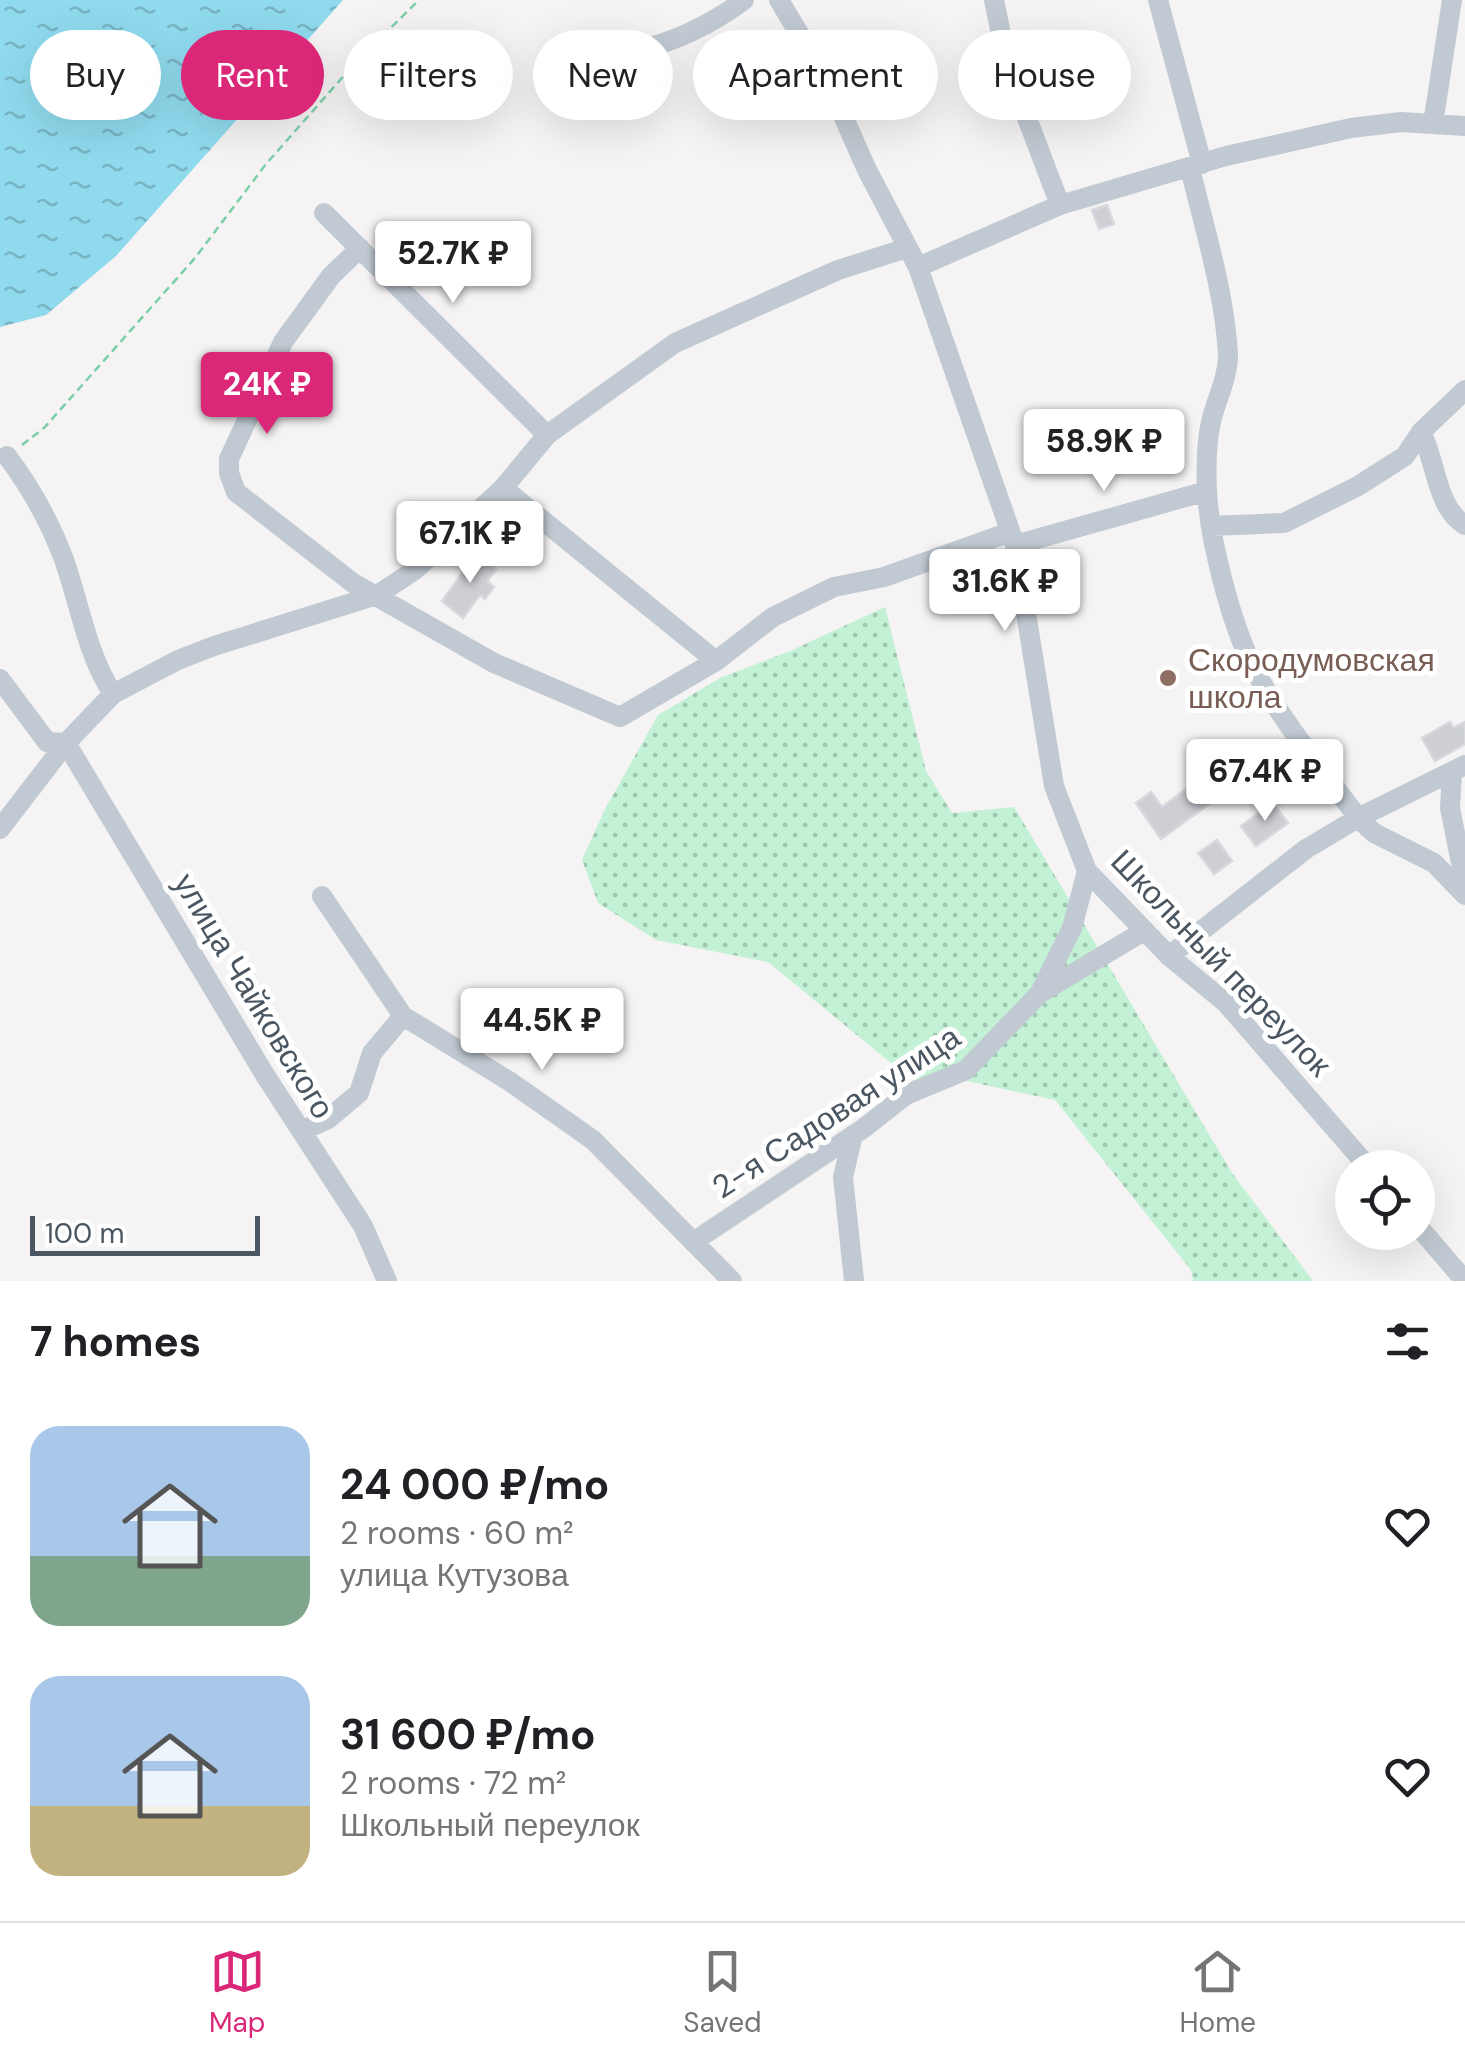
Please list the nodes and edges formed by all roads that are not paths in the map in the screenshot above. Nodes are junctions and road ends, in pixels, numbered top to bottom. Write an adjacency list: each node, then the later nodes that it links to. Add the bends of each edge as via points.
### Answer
1 (744, 0): 6 (street)
2 (779, 0): 13 (street, Школьный переулок, via 829,84)
3 (994, 0): 10 (street, via 1008,68)
4 (1158, 0): 9 (street)
5 (1452, 0): 7 (street)
6 (673, 37)
7 (1433, 124): 8 (street); 9 (street, via 1351,128)
8 (1465, 126)
9 (1196, 166): 10 (street); 20 (street, via 1228,357 1207,446)
10 (1060, 205): 14 (street)
11 (324, 214): 12 (street)
12 (360, 248): 17 (street); 24 (street, via 283,342 229,459 229,474 236,492)
13 (906, 248): 14 (street, Школьный переулок); 17 (street, via 838,270 675,343)
14 (918, 267): 23 (street, Школьный переулок)
15 (1465, 390): 16 (street)
16 (1421, 432): 21 (street, via 1406,456 1284,523); 22 (street, via 1447,503)
17 (547, 436): 19 (street)
18 (8, 456): 27 (street, via 48,521 98,671)
19 (504, 488): 24 (street); 25 (street)
20 (1207, 492): 21 (street); 23 (street)
21 (1212, 526): 30 (street, via 1252,664)
22 (1465, 526)
23 (1012, 539): 25 (street, via 834,587 773,617); 32 (street, Школьный переулок, via 1054,786)
24 (377, 596): 25 (street, via 494,663 620,717); 27 (street, via 214,646)
25 (716, 662)
26 (0, 679): 28 (street, via 47,742)
27 (113, 694): 28 (street)
28 (66, 743): 31 (street); 40 (street, улица Чайковского)
29 (1458, 768): 30 (street); 33 (street, via 1450,808)
30 (1358, 818): 34 (street, via 1434,863); 37 (street, via 1273,872)
31 (0, 829)
32 (1087, 870): 36 (street, Школьный переулок); 38 (street, 2-я Садовая улица, via 1072,928)
33 (1465, 884)
34 (1465, 895)
35 (322, 896): 39 (street)
36 (1144, 931): 37 (street, Школьный переулок); 38 (street)
37 (1169, 956): 42 (street, Школьный переулок, via 1226,1002)
38 (1040, 993): 41 (street, 2-я Садовая улица, via 966,1070 906,1096)
39 (403, 1016): 40 (street, via 372,1053 359,1093 328,1119); 43 (street, via 593,1140)
40 (301, 1130): 45 (street, улица Чайковского, via 362,1226)
41 (853, 1135): 43 (street, 2-я Садовая улица); 47 (street, via 843,1177)
42 (1353, 1150)
43 (694, 1242): 46 (street)
44 (1435, 1246): 48 (street)
45 (387, 1281)
46 (732, 1281)
47 (854, 1281)
48 (1464, 1281)

